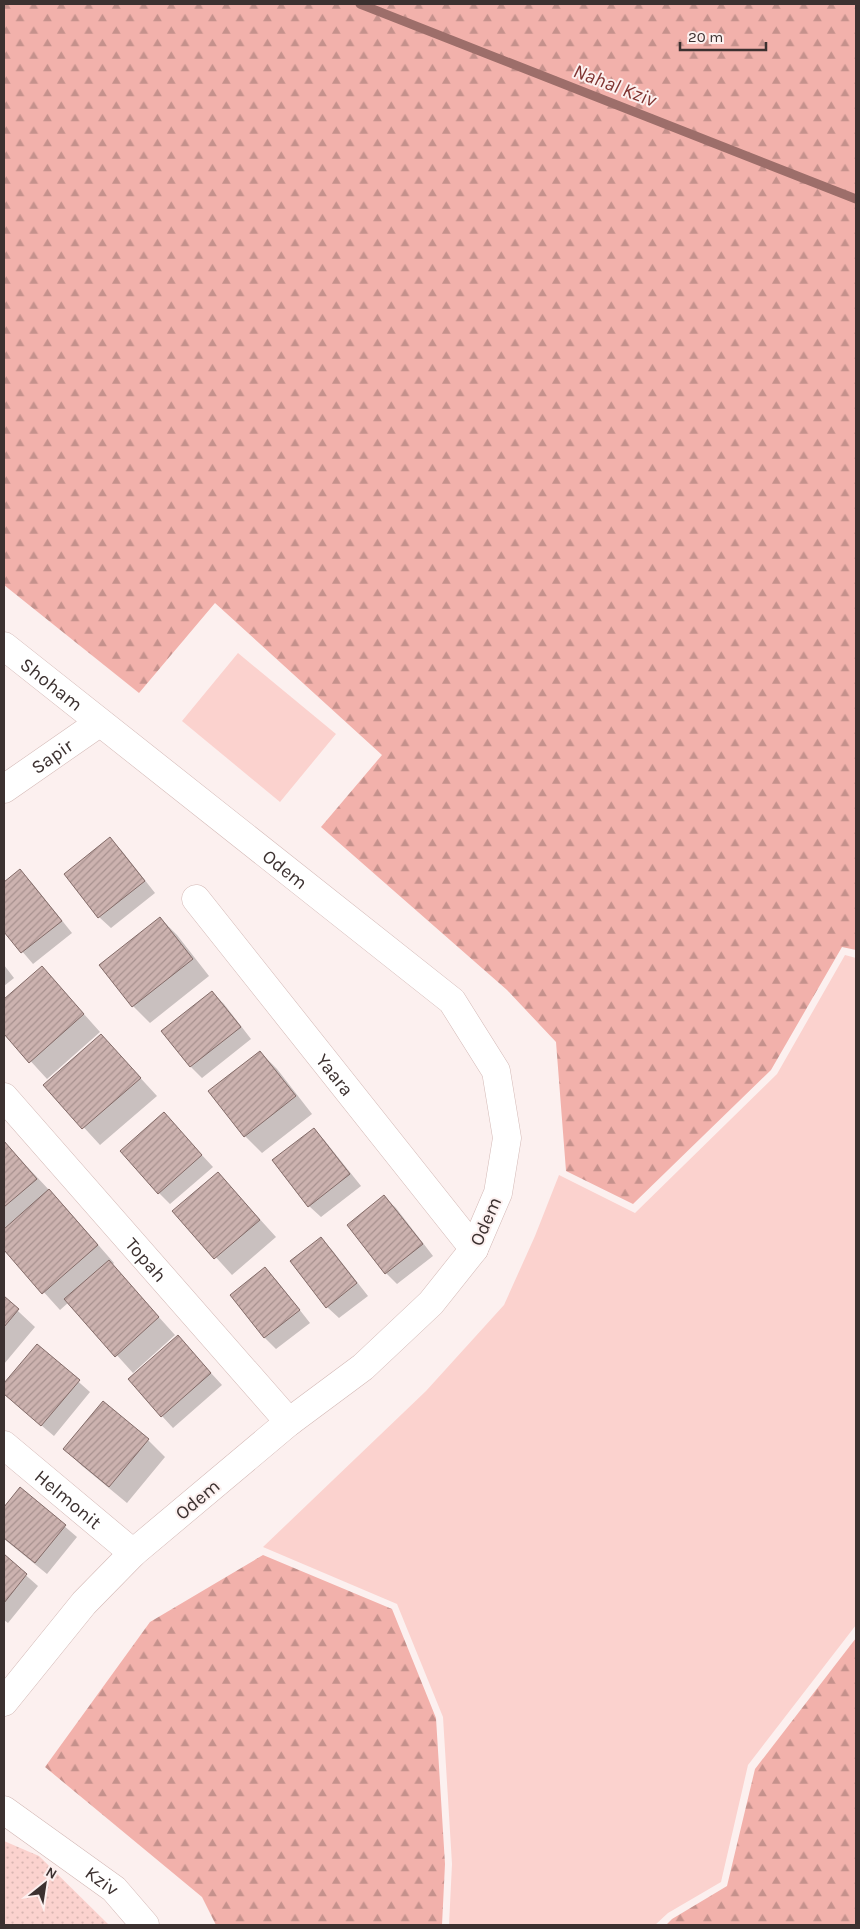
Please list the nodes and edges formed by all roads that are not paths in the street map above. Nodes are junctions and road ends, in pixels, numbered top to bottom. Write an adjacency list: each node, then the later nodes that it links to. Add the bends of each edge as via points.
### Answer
1 (4, 646): 2 (street, Shoham)
2 (99, 723): 3 (street, Sapir); 6 (street, Odem, via 452,1001 496,1072 507,1138 498,1193)
3 (4, 789)
4 (196, 899): 6 (street, Yaara)
5 (4, 1097): 7 (street, Topah)
6 (474, 1249): 7 (street, Odem, via 431,1303 363,1367)
7 (289, 1422): 9 (street, Odem)
8 (4, 1445): 9 (street, Helmonit)
9 (133, 1553): 10 (street, Odem, via 84,1603)
10 (4, 1702)
11 (4, 1810): 12 (street, Kziv, via 114,1889)
12 (145, 1925)

